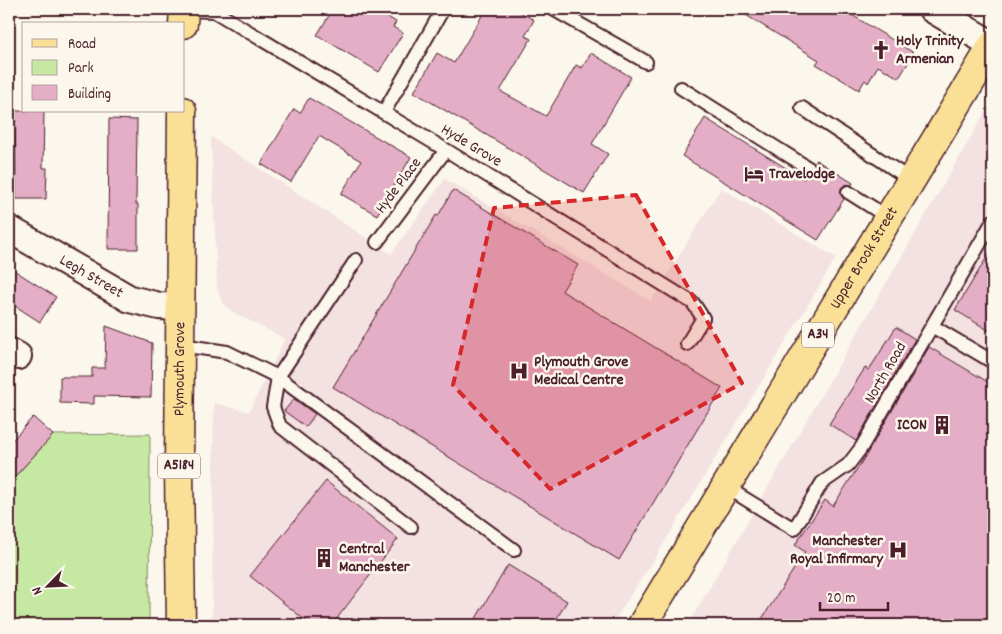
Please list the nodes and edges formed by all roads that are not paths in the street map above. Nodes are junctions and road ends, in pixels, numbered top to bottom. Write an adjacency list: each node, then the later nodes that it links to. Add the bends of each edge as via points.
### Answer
1 (444, 9): 10 (lane)
2 (553, 9): 6 (lane)
3 (932, 9): 5 (street)
4 (184, 14): 10 (lane, Hyde Grove, via 214,11)
5 (993, 45): 13 (main road, Upper Brook Street / A34)
6 (646, 62)
7 (681, 88): 12 (lane)
8 (802, 108): 13 (lane)
9 (182, 112): 20 (main road, Plymouth Grove / A5184)
10 (384, 112): 11 (lane, Hyde Grove)
11 (446, 150): 18 (lane, Hyde Place); 22 (lane, Hyde Grove, via 694,304 702,318)
12 (810, 169)
13 (911, 180): 15 (main road, Upper Brook Street / A34)
14 (848, 192): 15 (lane)
15 (889, 218): 26 (main road, Upper Brook Street / A34)
16 (993, 221): 21 (lane, North Road)
17 (9, 229): 20 (street, Legh Street, via 130,299 159,306)
18 (377, 242)
19 (356, 260): 25 (lane)
20 (180, 306): 23 (main road, Plymouth Grove / A5184)
21 (932, 326): 24 (lane); 26 (lane, North Road, via 861,448 848,465 822,483 794,529)
22 (687, 344)
23 (181, 345): 25 (lane, via 228,352); 29 (main road, Plymouth Grove / A5184)
24 (993, 362)
25 (278, 377): 27 (lane, via 273,407 280,426); 28 (lane)
26 (726, 487): 30 (main road, Upper Brook Street / A34)
27 (411, 527)
28 (514, 550)
29 (181, 625)
30 (642, 625)

